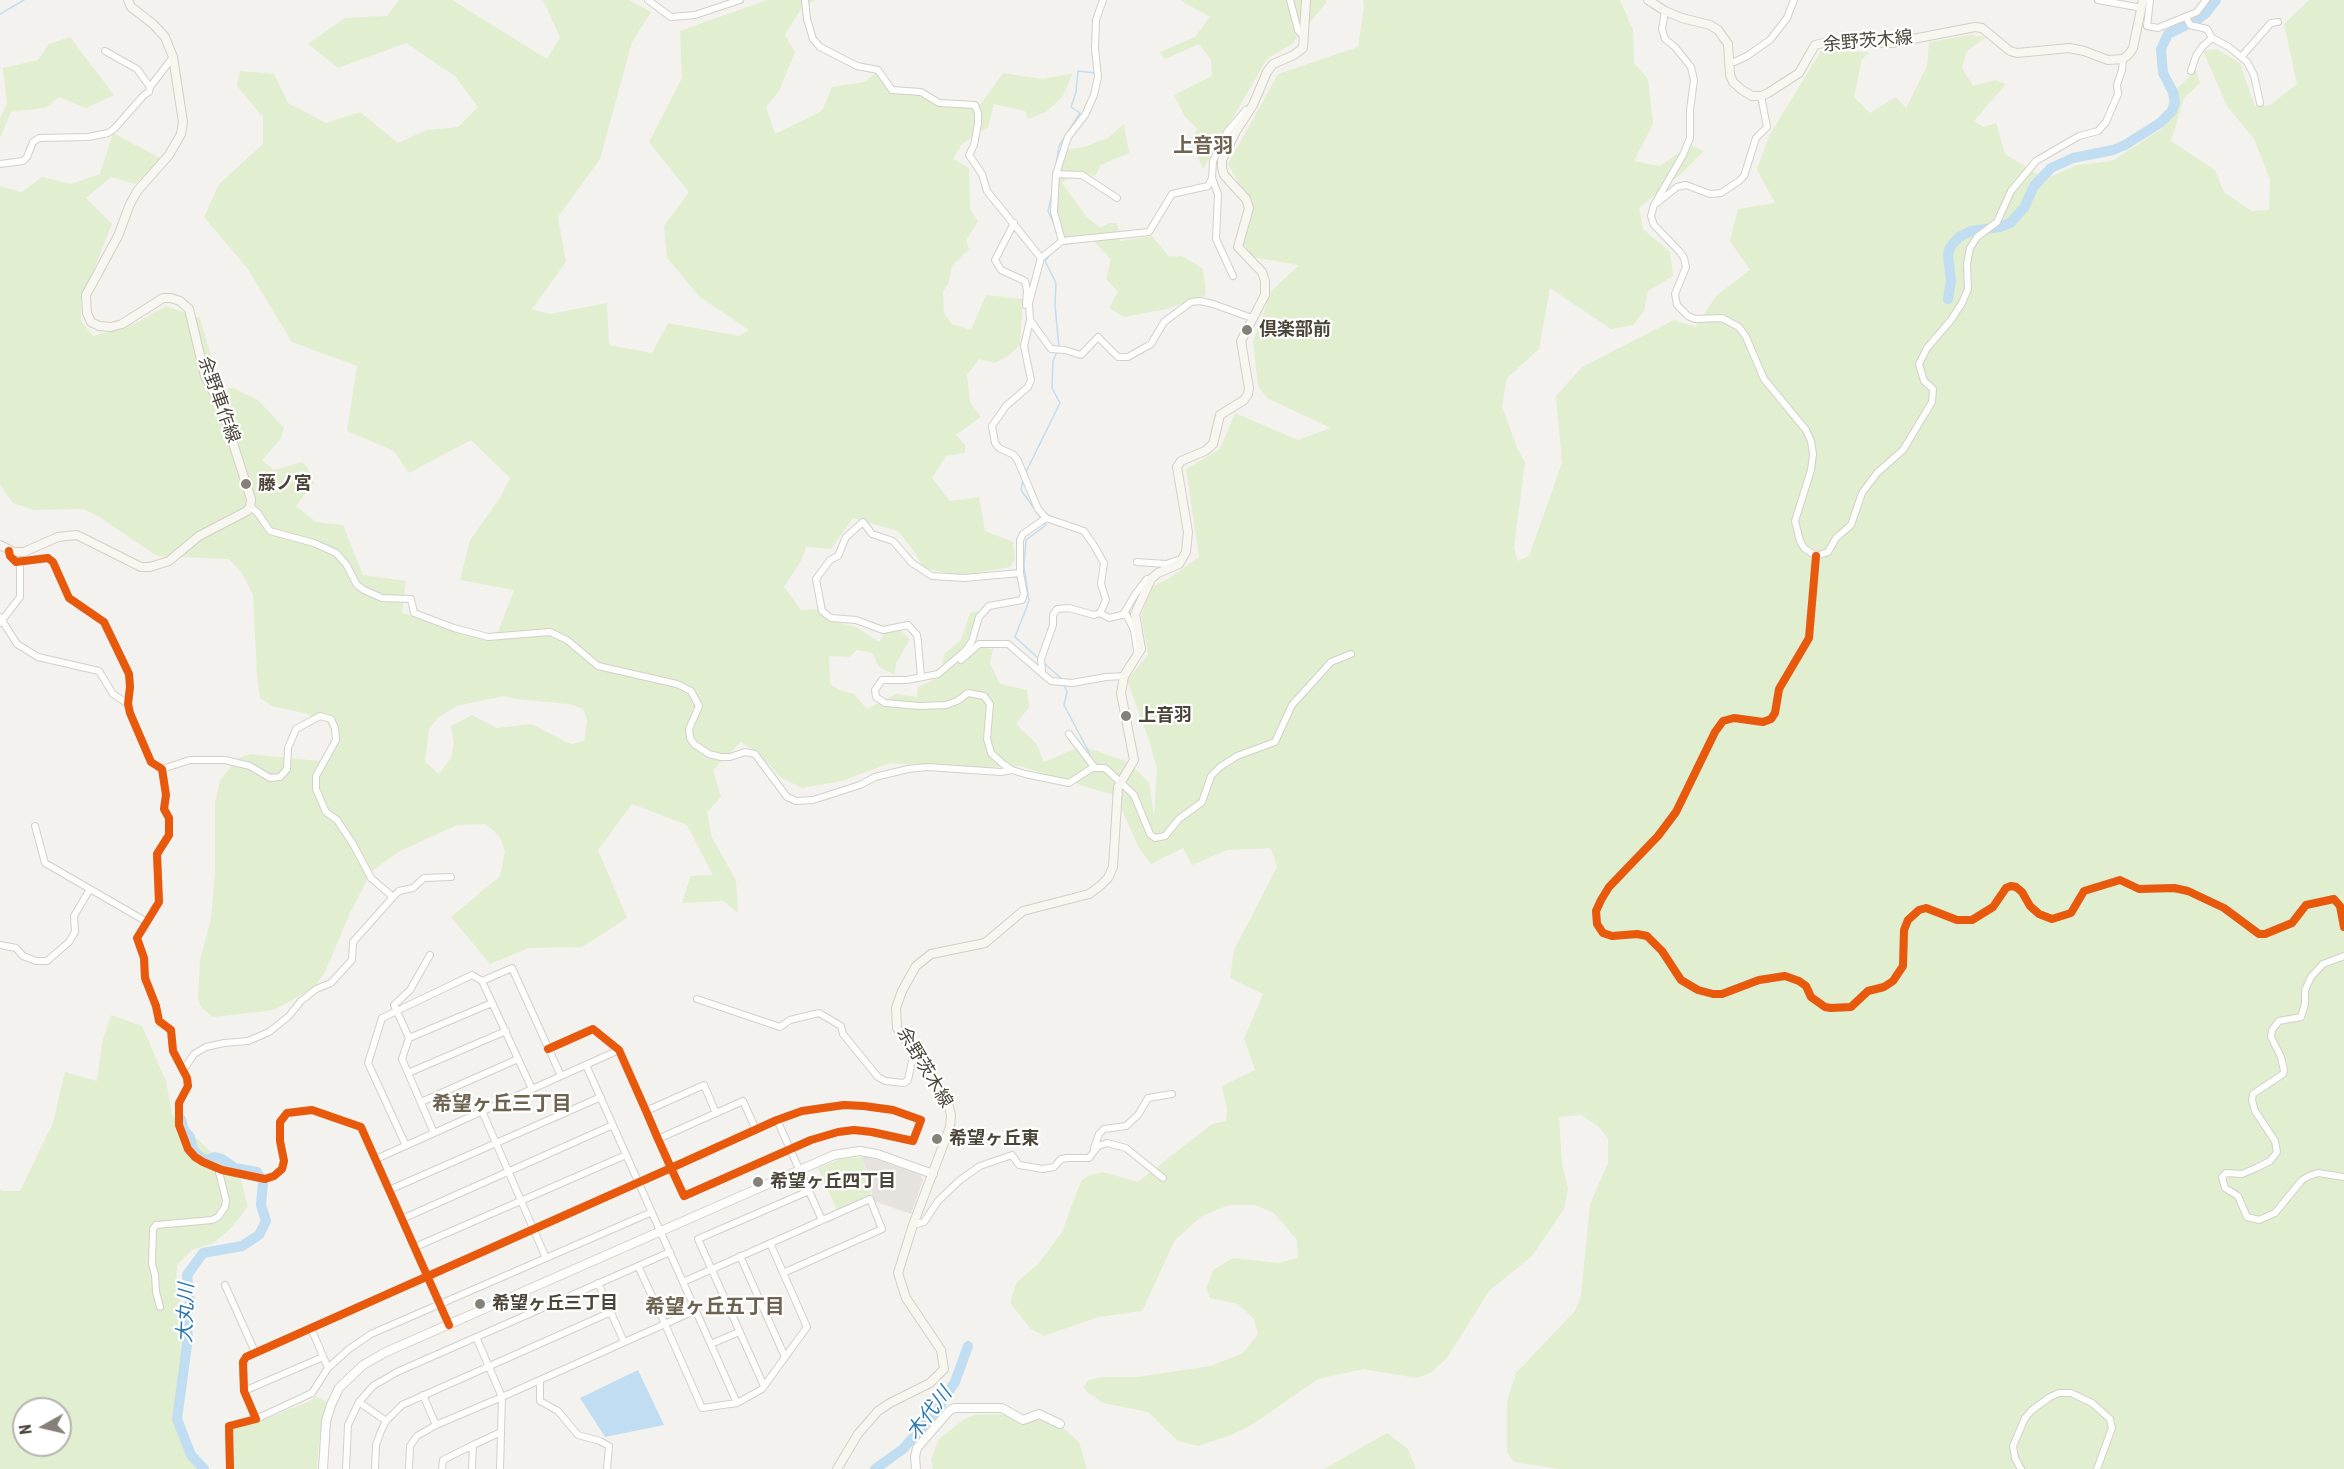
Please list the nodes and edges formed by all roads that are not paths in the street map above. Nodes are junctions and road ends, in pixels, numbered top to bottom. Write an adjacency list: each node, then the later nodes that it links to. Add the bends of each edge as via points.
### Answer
1 (128, 0): 20 (main road, 余野車作線, via 165,37)
2 (648, 0): 3 (street, via 671,17 695,15)
3 (740, 0)
4 (805, 0): 34 (street, via 813,39 820,47 857,66 878,70 892,90 921,92 939,103 975,105 978,124 969,155 982,174 987,191)
5 (1103, 0): 30 (street, via 1096,20 1098,77 1094,95 1068,137)
6 (1290, 0): 17 (street, via 1298,30)
7 (1306, 0): 17 (main road)
8 (1648, 0): 14 (main road)
9 (1794, 0): 23 (street, via 1787,18 1770,39 1747,56)
10 (2098, 0): 13 (street)
11 (2150, 0): 15 (street, via 2150,28)
12 (2206, 0): 15 (street, via 2198,12)
13 (2143, 4): 22 (main road, via 2133,48)
14 (1665, 11): 23 (main road, via 1718,30 1728,44); 33 (street, via 1665,39 1691,66 1694,80 1690,138)
15 (2186, 17): 18 (street, via 2190,25 2207,29)
16 (2278, 22): 21 (street, via 2271,23)
17 (1305, 37): 28 (main road, via 1300,52 1274,64 1267,72)
18 (2212, 38): 21 (street); 24 (street, via 2196,56)
19 (105, 51): 25 (street, via 137,69)
20 (173, 57): 25 (street); 41 (main road, 余野車作線, via 183,122 181,134 170,155 138,190 85,304 92,322 111,327 163,298 180,301 189,309 205,376 222,408)
21 (2241, 57): 27 (street, via 2254,75)
22 (2122, 59): 26 (main road, 余野茨木線, via 2108,60 2069,48 2017,53 1975,27 1892,43 1828,42 1815,45 1799,73); 45 (street, via 2118,94 2106,122 2098,130 2079,136 2036,161 2011,191 1997,222 1977,237 1970,248 1968,289 1962,303 1919,364 1920,375 1934,389 1932,402 1903,450 1862,493 1851,525 1828,552)
23 (1729, 63): 26 (main road, via 1733,82 1752,96)
24 (2191, 71)
25 (150, 87): 29 (street, via 108,133 39,138 23,161)
26 (1761, 96): 33 (street, via 1767,127 1756,138 1747,170 1739,182 1721,193 1710,194 1686,185 1677,187)
27 (2260, 103)
28 (1253, 105): 31 (street, via 1227,132 1213,161); 39 (main road, via 1222,160 1224,175 1246,199 1249,208 1238,247 1262,272 1265,281 1265,295)
29 (0, 164)
30 (1056, 174): 32 (street, via 1082,175); 35 (street, via 1054,212)
31 (1212, 177): 35 (street, via 1205,187 1172,194 1149,232); 37 (street, via 1218,194 1216,239)
32 (1117, 198)
33 (1654, 205): 45 (street, via 1654,225 1680,252 1686,267 1676,291 1677,305 1695,319 1722,318 1739,327 1764,379 1806,430 1813,454 1795,521 1804,548)
34 (1014, 223): 36 (street); 38 (street, via 995,260 1001,270 1025,281)
35 (1062, 241): 36 (street)
36 (1041, 258): 38 (street)
37 (1233, 276)
38 (1029, 311): 40 (street)
39 (1252, 318): 40 (street, via 1213,304 1191,302 1164,322 1151,344 1128,357 1118,357 1098,337 1081,355 1051,349); 47 (main road, via 1241,341 1248,394 1220,415 1213,444 1177,467 1188,532)
40 (1030, 320): 42 (street, via 1024,346 1031,380 1023,393 1006,406 992,426 992,435 999,448 1018,461 1038,509)
41 (250, 507): 44 (main road, via 199,536 169,561 150,567 141,567 77,535 58,537 24,552); 64 (street, via 270,531 336,553 364,590 382,598 411,599 414,613 488,637 550,632 567,640 598,666 677,684 691,691 699,706 689,729 694,744 721,757 755,754 787,797 796,801 813,800 908,769)
42 (1047, 518): 49 (street, via 1020,540); 51 (street, via 1084,531 1099,553 1104,563 1101,584 1106,600)
43 (0, 545): 44 (main road)
44 (9, 550): 48 (street, via 12,560)
45 (1816, 556): 71 (street, via 1809,638 1779,689 1775,713 1764,722 1749,718 1724,721 1714,732 1676,812 1601,900 1596,911 1603,933 1647,936 1681,980 1698,990 1722,994 1759,980 1785,976 1799,981 1811,997 1831,1008 1851,1007 1868,991 1893,981 1903,966 1904,930 1919,910 1926,908 1957,920 1972,920 1994,907 2011,886 2022,892 2039,914 2052,919 2071,913 2084,891 2120,880 2139,889 2188,891 2224,908 2259,934 2292,923 2306,905 2334,899 2340,906)
46 (1137, 561): 47 (street)
47 (1182, 561): 50 (main road)
48 (20, 562): 53 (street, via 20,597); 60 (street, via 48,558 69,598 104,622 129,674)
49 (1020, 573): 56 (street, via 1024,598 995,604 983,611 972,641); 59 (street, via 964,579 932,576 912,563 893,541 872,534 863,522 846,537 838,556 830,560 816,579 822,611 831,618 856,620 883,630 908,625 918,642)
50 (1151, 579): 52 (street, via 1147,579); 54 (main road, via 1135,614 1141,640)
51 (1100, 613): 52 (street, via 1109,618); 57 (street, via 1057,609 1041,659)
52 (1124, 613): 54 (street, via 1134,630)
53 (1, 620): 60 (street, via 17,644 38,657 99,671 113,693)
54 (1139, 653): 58 (main road)
55 (1351, 654): 65 (street, via 1331,662 1292,705 1275,742 1220,767 1211,776 1202,802 1179,819 1165,836 1155,838 1150,834 1134,795)
56 (951, 664): 57 (street, via 979,644 1008,644); 59 (street, via 938,674)
57 (1042, 672): 58 (street, via 1051,681 1065,684)
58 (1124, 676): 65 (main road, 余野茨木線, via 1121,693 1134,753)
59 (921, 677): 64 (street, via 882,680 875,690 876,697 885,703 920,706 946,705 968,693 984,696 990,704 986,730 991,753)
60 (128, 704): 63 (street, via 151,762)
61 (1070, 734): 62 (street)
62 (1095, 768): 64 (street, via 1069,783); 65 (street, via 1105,768)
63 (162, 769): 69 (street, via 190,760 225,760 250,766 270,778 280,777 287,769 290,740 296,729 320,716 331,719 336,740 316,776 316,789 324,808 337,820 371,878); 70 (street, via 169,835 157,854 159,902)
64 (1012, 770)
65 (1120, 781): 83 (main road, 余野茨木線, via 1113,867 1100,886 1089,894 1023,911 985,943 939,950 916,966 902,991 896,1014 897,1028)
66 (35, 826): 68 (street, via 45,863)
67 (452, 877): 69 (street, via 424,878)
68 (90, 889): 70 (street); 72 (street, via 74,916 75,932 47,961 36,961 16,948)
69 (393, 897): 86 (street, via 353,942 352,960 332,983 308,995 269,1032 248,1041 206,1047 194,1054)
70 (147, 922): 86 (street, via 137,938 145,978 159,1021 171,1030 173,1051)
71 (2344, 927)
72 (0, 945)
73 (430, 956): 78 (street, via 410,990 394,1005)
74 (2344, 956): 112 (street, via 2324,964 2312,977 2305,990 2301,1017 2279,1021 2272,1030 2284,1071 2253,1094 2252,1100 2277,1152 2256,1168 2222,1177 2225,1188 2238,1196 2247,1217 2259,1220 2275,1213 2309,1176 2328,1173)
75 (482, 981): 77 (street); 78 (street, via 472,975); 81 (street, via 512,968)
76 (697, 999): 83 (street, via 780,1027 790,1020 819,1013 841,1026 843,1034 885,1081 908,1080)
77 (492, 1003): 79 (street); 80 (street)
78 (397, 1011): 80 (street); 102 (street, via 382,1018 368,1063)
79 (506, 1031): 84 (street); 87 (street)
80 (409, 1038): 87 (street, via 402,1059)
81 (548, 1048): 82 (street, via 593,1029); 88 (street)
82 (619, 1050): 85 (street); 93 (street)
83 (914, 1052): 111 (main road, 余野茨木線, via 937,1083 951,1115)
84 (518, 1059): 89 (street); 92 (street)
85 (586, 1065): 88 (street); 91 (street)
86 (184, 1069): 107 (street, via 188,1086 179,1103 179,1125 195,1157)
87 (408, 1073): 92 (street)
88 (561, 1076): 89 (street)
89 (532, 1089): 94 (street)
90 (1172, 1094): 104 (street, via 1148,1098 1126,1126 1104,1129)
91 (601, 1097): 97 (street); 101 (street)
92 (421, 1102): 99 (street)
93 (646, 1111): 95 (street, via 704,1085); 100 (street)
94 (482, 1112): 99 (street); 101 (street)
95 (716, 1113): 98 (street, via 743,1101); 100 (street)
96 (777, 1120): 98 (street); 103 (street); 103 (street, via 802,1111 844,1105 893,1110 921,1120 913,1141 854,1130 822,1136)
97 (613, 1125): 105 (street); 110 (street)
98 (756, 1130): 108 (street)
99 (434, 1133): 102 (street)
100 (658, 1139): 108 (street)
101 (496, 1143): 110 (street); 115 (street)
102 (406, 1146): 106 (street)
103 (790, 1149): 108 (street, via 684,1196); 109 (street)
104 (1094, 1151): 113 (street, via 1107,1143 1126,1148); 121 (street, via 1089,1158 1061,1159 1054,1167 1043,1169 1019,1165 1012,1155 992,1161 960,1180 924,1221)
105 (626, 1155): 114 (street); 117 (street)
106 (376, 1159): 107 (street, via 362,1126 312,1110 297,1110 287,1113 280,1122 284,1161 274,1176 263,1179); 115 (street)
107 (218, 1168): 137 (street, via 226,1200 218,1217 156,1225 153,1229 152,1264)
108 (671, 1168): 114 (street)
109 (799, 1170): 111 (street, via 834,1155 860,1151); 116 (street); 123 (street)
110 (509, 1172): 117 (street); 119 (street)
111 (933, 1174): 121 (main road, 余野茨木線)
112 (2344, 1177)
113 (1163, 1178)
114 (639, 1182): 118 (street); 122 (street)
115 (389, 1190): 119 (street)
116 (809, 1191): 120 (street); 130 (street, via 698,1239)
117 (521, 1201): 122 (street); 125 (street)
118 (652, 1212): 123 (street); 128 (street)
119 (402, 1219): 125 (street)
120 (822, 1220): 124 (street); 131 (street, via 870,1199 882,1229)
121 (913, 1225): 174 (main road, 余野茨木線, via 898,1273 906,1298 941,1350 944,1369 930,1383 878,1411 858,1434)
122 (534, 1229): 128 (street); 132 (street)
123 (660, 1231): 126 (street); 140 (street)
124 (770, 1243): 127 (street); 131 (street)
125 (415, 1247): 132 (street)
126 (670, 1252): 129 (street); 133 (street)
127 (740, 1256): 130 (street); 149 (street)
128 (546, 1258): 136 (street)
129 (638, 1266): 134 (street); 141 (street)
130 (712, 1269): 133 (street); 143 (street)
131 (783, 1273): 149 (street, via 807,1327)
132 (427, 1276): 136 (street); 142 (street)
133 (683, 1281): 138 (street)
134 (598, 1283): 139 (street); 144 (street)
135 (225, 1285): 147 (street)
136 (440, 1304): 140 (street); 151 (street, via 371,1334)
137 (160, 1307)
138 (696, 1310): 141 (street); 146 (street)
139 (611, 1312): 145 (street); 150 (street)
140 (449, 1324): 166 (street, via 363,1365 339,1388 328,1413)
141 (665, 1324): 145 (street); 158 (street, via 702,1408)
142 (311, 1328): 147 (street); 148 (street)
143 (739, 1332): 146 (street); 153 (street)
144 (476, 1337): 150 (street); 157 (street, via 385,1378)
145 (624, 1342): 152 (street)
146 (711, 1344): 158 (street)
147 (255, 1352): 154 (street, via 243,1362)
148 (323, 1357): 151 (street); 154 (street)
149 (785, 1357): 153 (street)
150 (489, 1367): 155 (street); 156 (street)
151 (328, 1368): 159 (street, via 312,1394)
152 (540, 1380): 156 (street); 173 (street, via 540,1401 558,1411 578,1435 609,1446)
153 (764, 1386): 158 (street)
154 (244, 1392): 159 (street)
155 (423, 1395): 160 (street, via 402,1405); 162 (street)
156 (502, 1397): 162 (street); 163 (street)
157 (359, 1402): 160 (street); 167 (street, via 348,1425)
158 (737, 1403)
159 (256, 1419): 165 (street, via 229,1426)
160 (386, 1420): 168 (street, via 376,1446)
161 (1060, 1424): 175 (street, via 1039,1414 1023,1420 1002,1408 954,1408 917,1448)
162 (436, 1425): 169 (street, via 414,1439 410,1446)
163 (501, 1432): 164 (street); 172 (street)
164 (473, 1444): 170 (street, via 443,1460); 171 (street)
165 (230, 1469)
166 (323, 1469)
167 (346, 1469)
168 (375, 1469)
169 (410, 1469)
170 (442, 1469)
171 (472, 1469)
172 (500, 1469)
173 (606, 1469)
174 (837, 1469)
175 (916, 1469)
176 (2020, 1469): 177 (street, via 2013,1446 2025,1418 2059,1393 2071,1393 2092,1403 2110,1419 2112,1428)
177 (2098, 1469)

